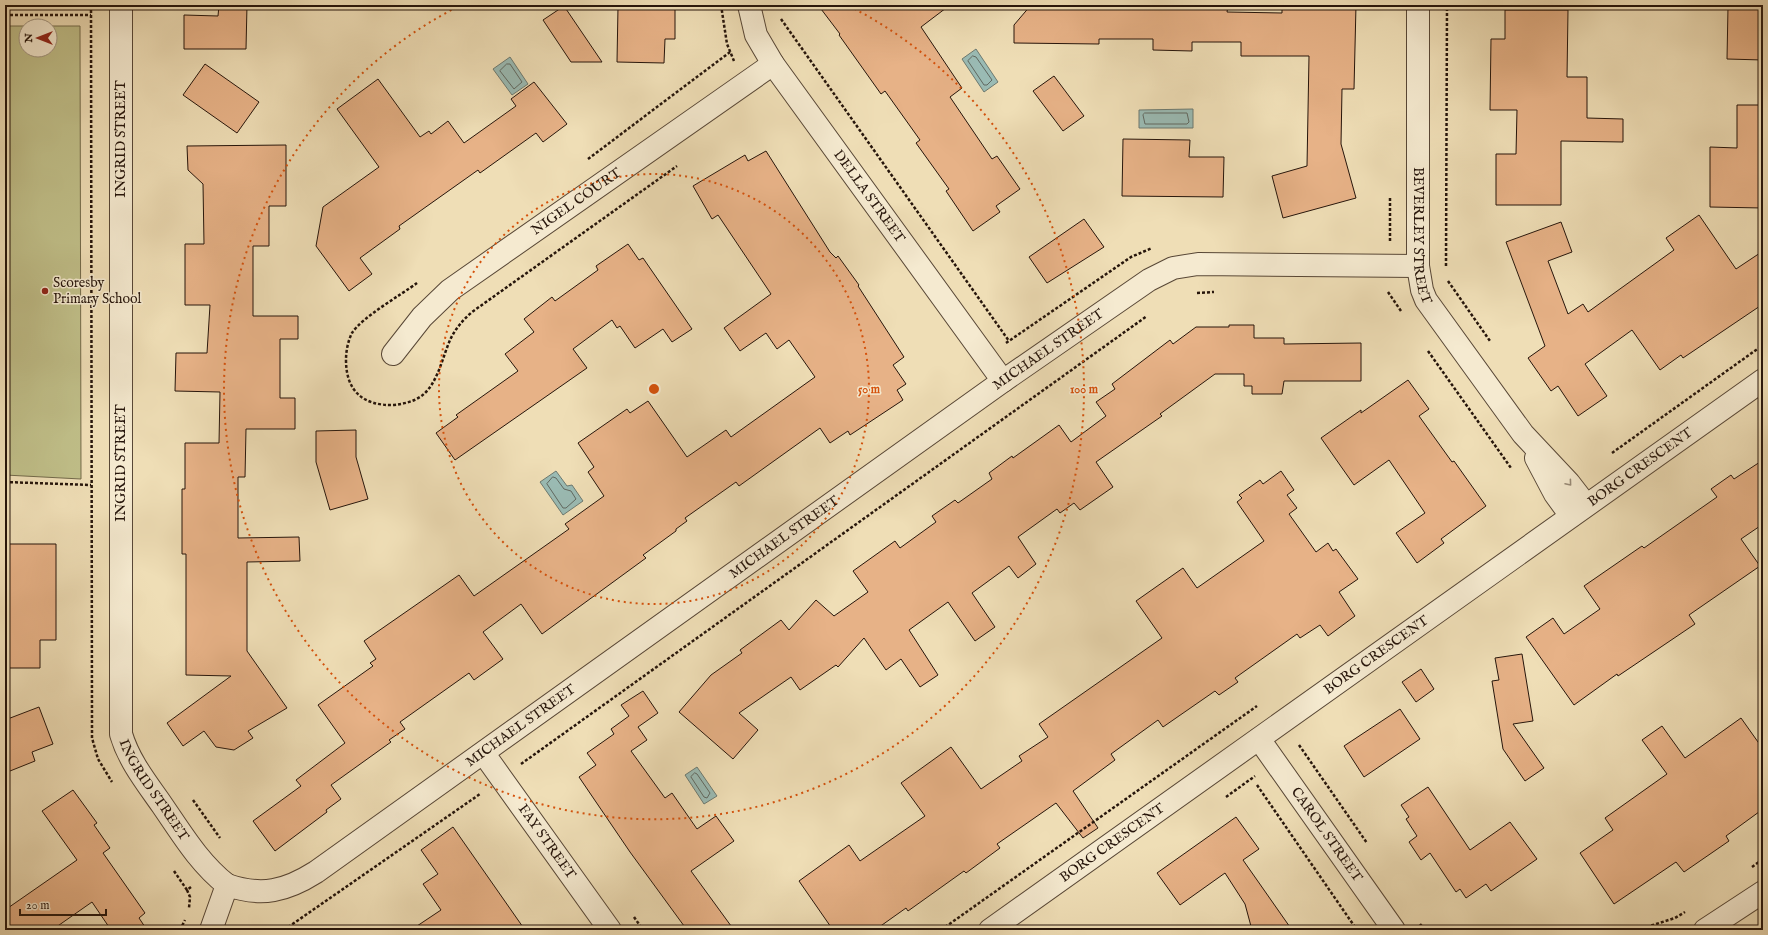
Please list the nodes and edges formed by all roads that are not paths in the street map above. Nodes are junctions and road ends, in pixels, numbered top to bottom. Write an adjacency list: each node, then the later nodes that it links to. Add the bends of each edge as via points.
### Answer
1 (120, 5): 12 (street, INGRID STREET, via 121,734 134,766 198,857)
2 (749, 5): 4 (street, DELLA STREET, via 756,36)
3 (1418, 5): 5 (street, BEVERLEY STREET)
4 (773, 64): 6 (street, NIGEL COURT, via 450,290 422,316); 8 (street, DELLA STREET)
5 (1418, 266): 8 (street, MICHAEL STREET, via 1198,264 1173,268 1149,280); 9 (street, BEVERLEY STREET, via 1426,300 1523,434 1555,494)
6 (393, 354)
7 (1763, 380): 9 (street, BORG CRESCENT)
8 (1003, 381): 11 (street, MICHAEL STREET)
9 (1578, 511): 10 (street, BORG CRESCENT)
10 (1259, 739): 16 (street, BORG CRESCENT); 17 (street, CAROL STREET)
11 (484, 754): 12 (street, MICHAEL STREET, via 297,884 269,892); 15 (street, FAY STREET)
12 (227, 885): 14 (street)
13 (1763, 892): 18 (street)
14 (210, 930)
15 (610, 930)
16 (990, 930)
17 (1394, 930)
18 (1705, 930)

